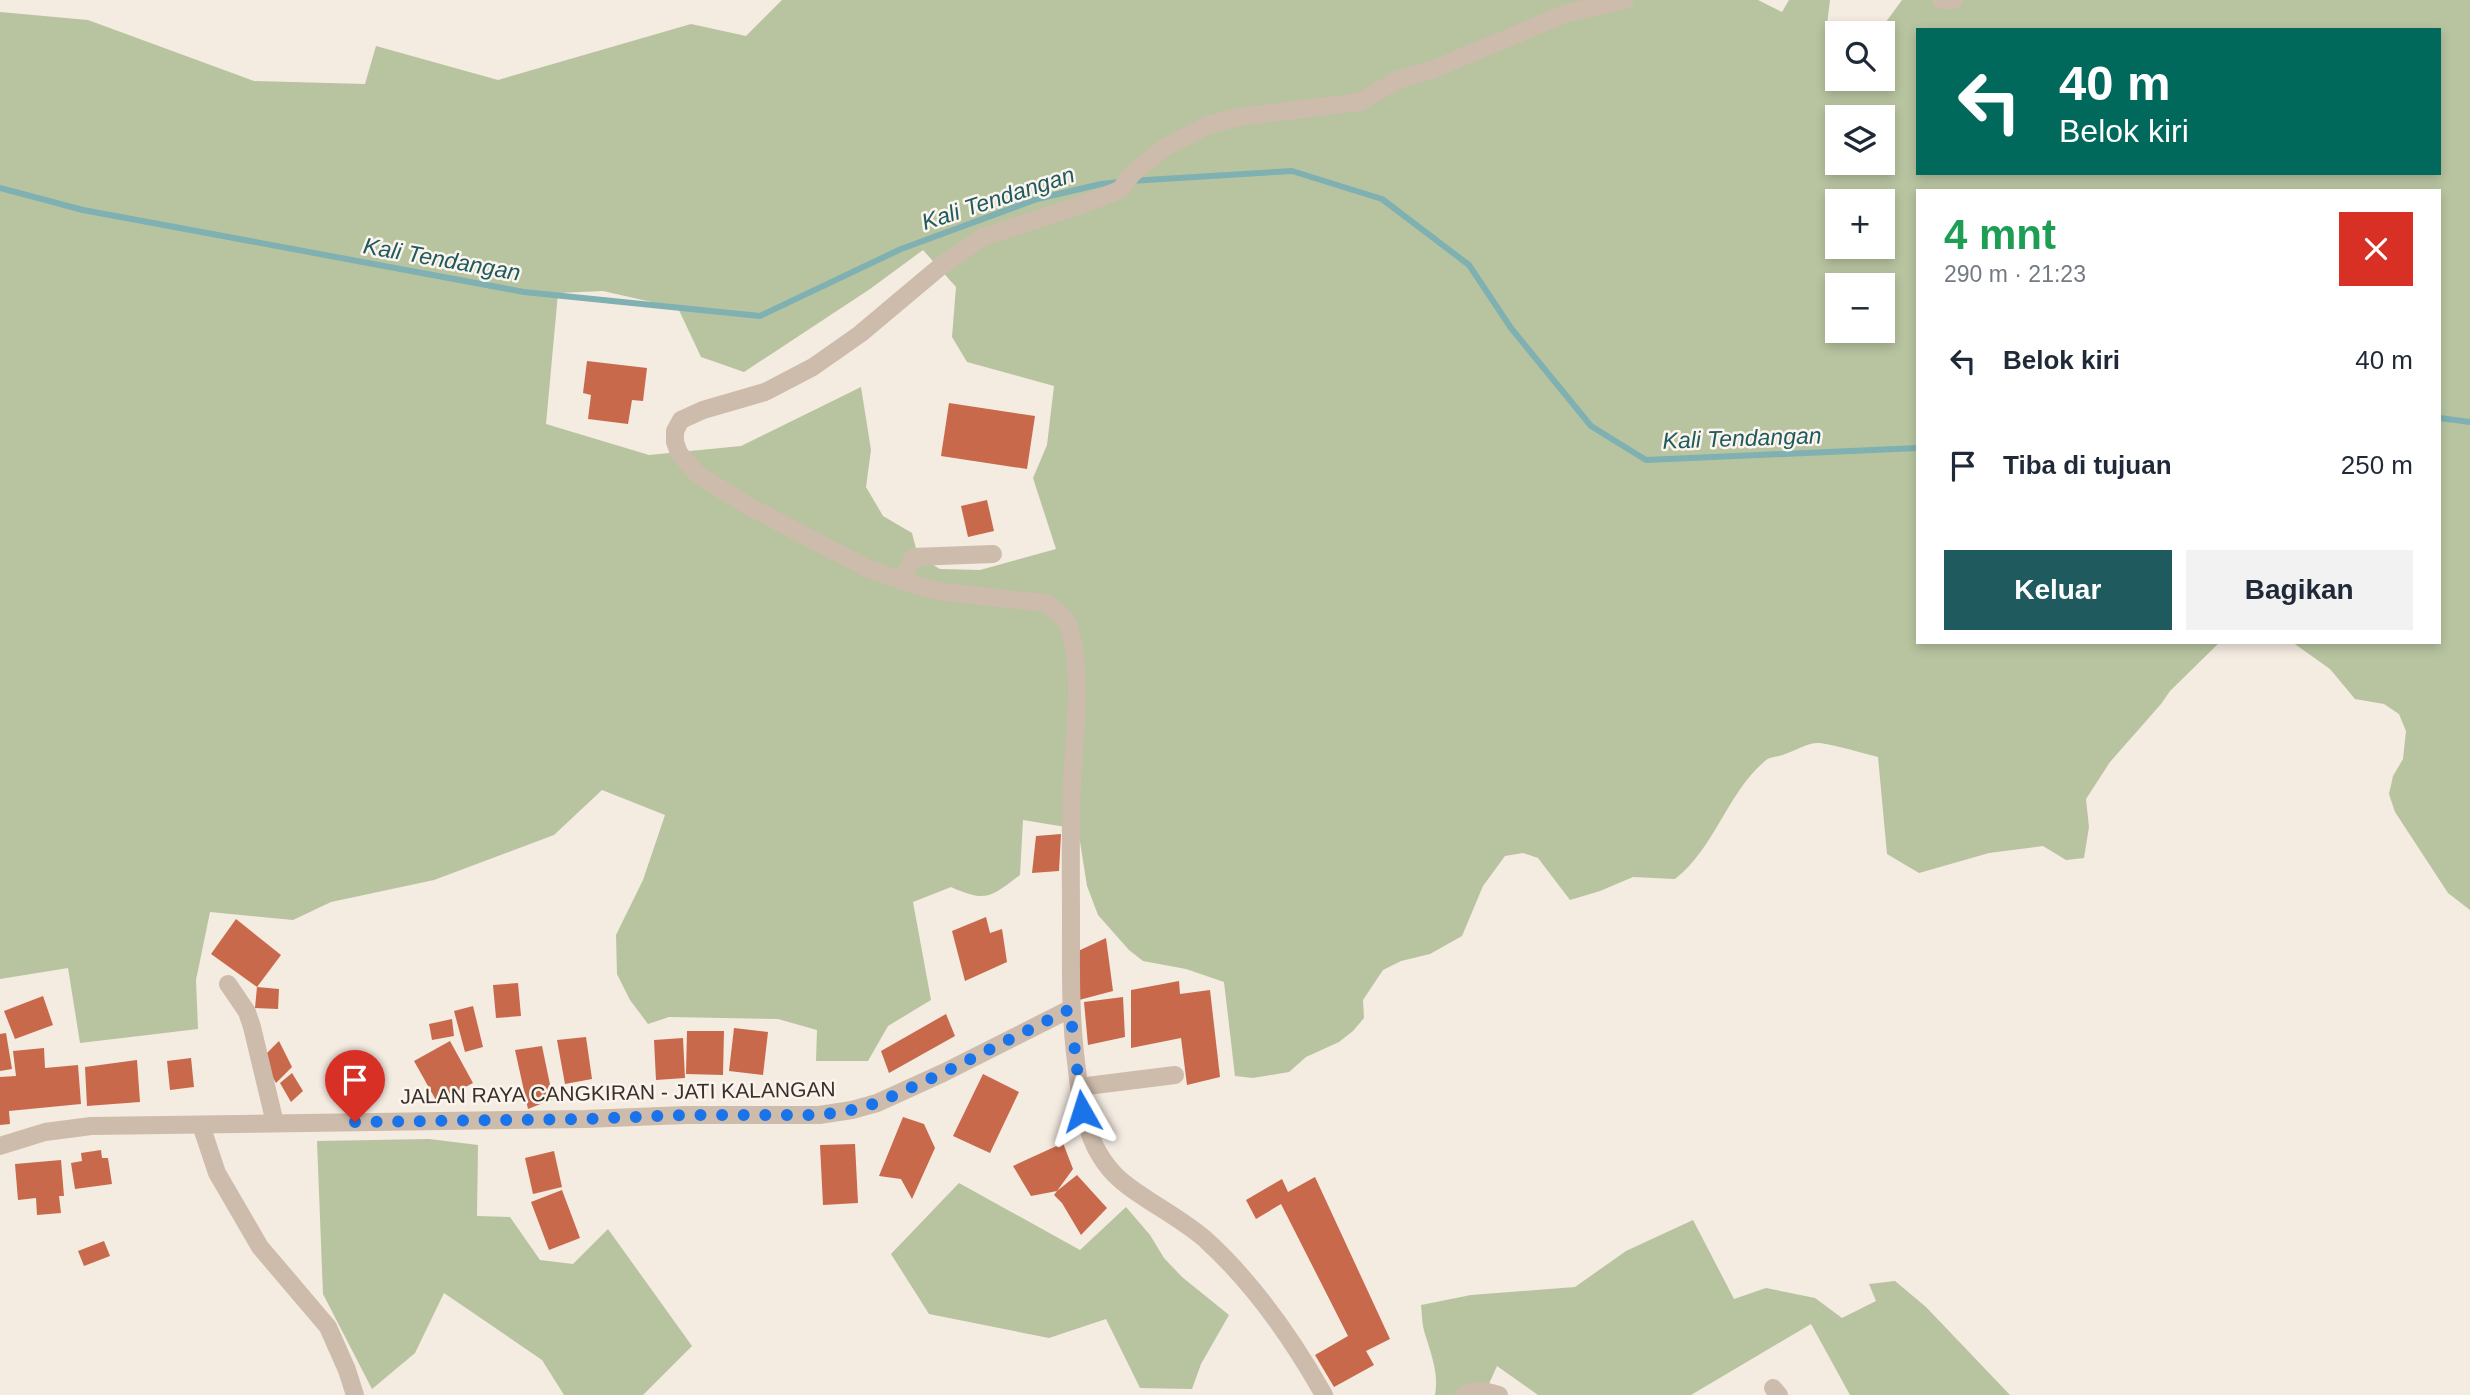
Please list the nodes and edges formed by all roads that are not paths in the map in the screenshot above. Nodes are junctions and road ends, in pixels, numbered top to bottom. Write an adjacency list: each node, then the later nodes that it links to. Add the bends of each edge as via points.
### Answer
1 (1625, 0): 5 (street, via 1567,13 1434,69 1397,79 1360,102 1208,125 1165,147 1120,190 983,237 813,367 765,392 681,420 675,442 697,474 809,538)
2 (1941, 0): 3 (street)
3 (1954, 0)
4 (993, 554): 5 (street, via 913,557)
5 (902, 581): 7 (street, via 944,592 1046,603 1068,624 1076,668)
6 (228, 984): 10 (street, via 247,1012)
7 (1070, 1009): 9 (street); 10 (street, JALAN RAYA CANGKIRAN - JATI KALANGAN, via 877,1103 841,1112)
8 (1175, 1075): 9 (street)
9 (1079, 1087): 14 (street, via 1090,1140 1105,1164 1125,1184 1205,1239 1236,1270 1265,1302)
10 (275, 1123): 11 (street, JALAN RAYA CANGKIRAN - JATI KALANGAN)
11 (201, 1125): 12 (street, JALAN RAYA CANGKIRAN - JATI KALANGAN, via 71,1128); 13 (street, via 217,1174 260,1247 328,1327)
12 (0, 1146)
13 (355, 1395)
14 (1324, 1395)
15 (1464, 1395): 16 (street, via 1473,1391)
16 (1499, 1395)

